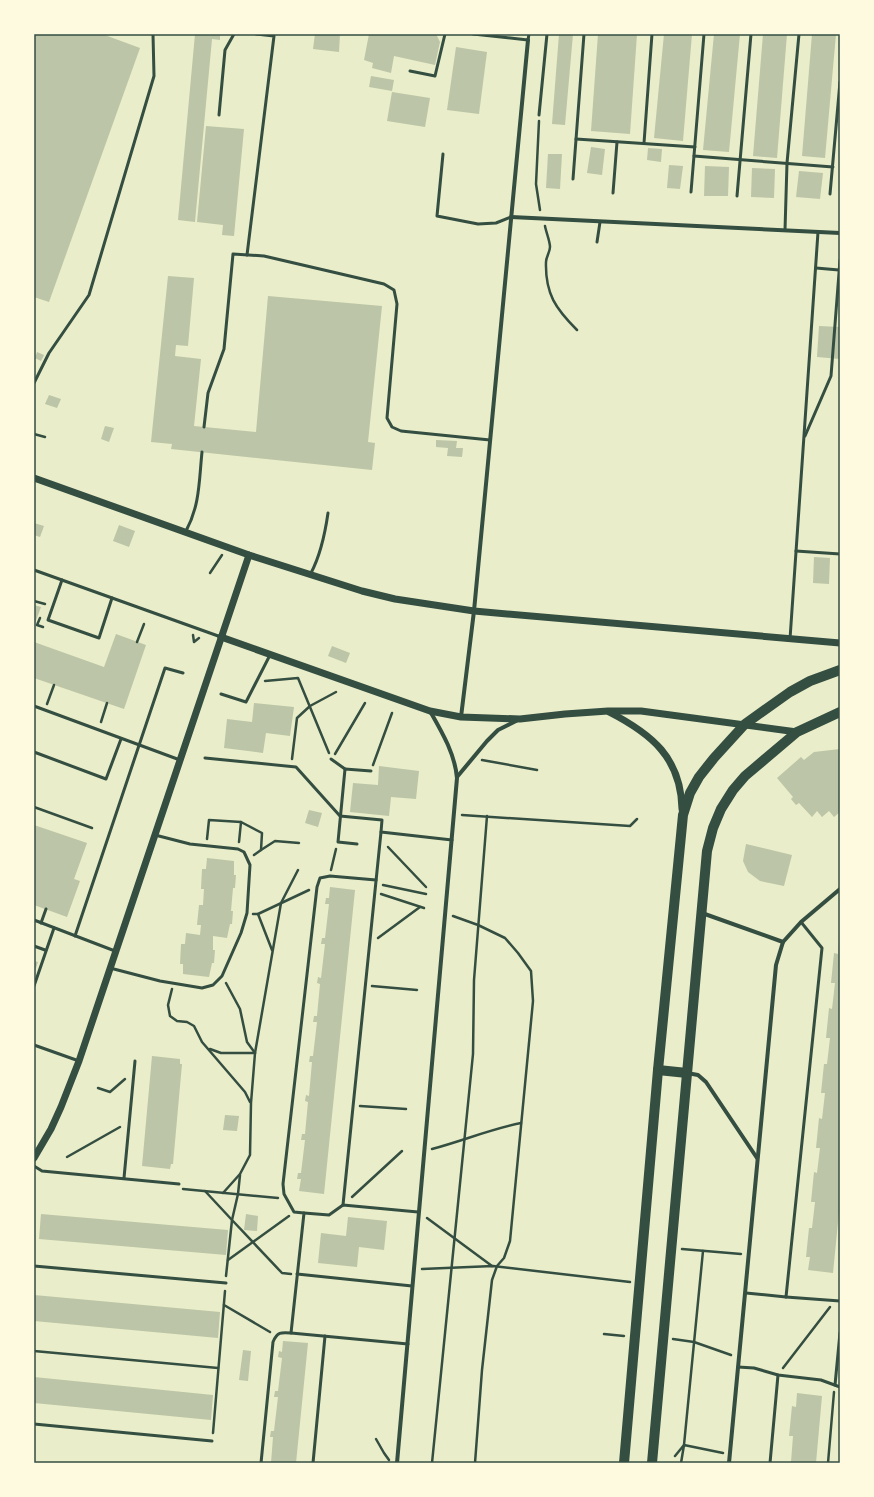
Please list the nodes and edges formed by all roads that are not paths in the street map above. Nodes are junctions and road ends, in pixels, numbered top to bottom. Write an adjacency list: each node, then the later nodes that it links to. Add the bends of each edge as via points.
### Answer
1 (153, 34): 42 (lane, via 154,76 89,296 48,353)
2 (234, 34): 16 (lane, via 225,50)
3 (256, 34): 38 (lane, via 274,36)
4 (445, 34): 14 (lane, via 435,76)
5 (473, 34): 13 (lane)
6 (529, 34): 13 (lane)
7 (547, 34): 17 (lane)
8 (584, 34): 18 (lane)
9 (652, 34): 20 (lane)
10 (704, 34): 21 (lane)
11 (751, 34): 24 (lane)
12 (799, 34): 25 (lane)
13 (528, 40): 32 (street)
14 (410, 71)
15 (840, 82): 26 (lane)
16 (219, 115)
17 (539, 115)
18 (576, 139): 19 (lane); 27 (lane)
19 (617, 142): 20 (lane); 28 (lane)
20 (644, 143): 21 (lane)
21 (695, 147): 23 (lane)
22 (443, 154): 32 (lane, via 437,216 478,224 496,223)
23 (694, 156): 24 (lane); 29 (lane)
24 (740, 160): 25 (lane); 31 (lane)
25 (787, 163): 26 (lane); 34 (lane)
26 (833, 167): 30 (lane)
27 (573, 179)
28 (613, 192)
29 (691, 192)
30 (830, 194)
31 (737, 196)
32 (511, 218): 33 (street); 44 (street)
33 (600, 222): 34 (street); 37 (lane)
34 (785, 230): 35 (street)
35 (818, 232): 36 (street); 40 (lane)
36 (840, 233)
37 (597, 242)
38 (247, 255): 43 (lane, via 233,254 224,349 208,393); 44 (lane, via 264,256 384,284 394,290 397,304 387,418 392,427 402,431)
39 (840, 260): 41 (lane)
40 (816, 268): 41 (lane); 45 (lane)
41 (839, 270): 45 (lane, via 831,376)
42 (34, 383)
43 (204, 427)
44 (490, 440): 57 (street)
45 (803, 440): 50 (lane)
46 (202, 452): 49 (lane, via 196,510)
47 (34, 478): 49 (street)
48 (328, 513): 54 (lane, via 317,561)
49 (185, 532): 52 (street)
50 (796, 551): 51 (lane); 59 (lane)
51 (840, 554)
52 (249, 555): 54 (street); 58 (street)
53 (34, 570): 55 (lane)
54 (310, 575): 57 (street, via 395,599)
55 (62, 580): 56 (lane); 56 (lane, via 48,620 84,633 99,638)
56 (112, 598): 58 (lane)
57 (474, 611): 59 (street); 69 (street)
58 (221, 637): 61 (street); 78 (street)
59 (790, 639): 60 (street)
60 (840, 643)
61 (270, 654): 64 (lane, via 246,702); 67 (street)
62 (840, 670): 71 (main road, via 810,681 790,692)
63 (182, 673): 74 (lane, via 165,668)
64 (221, 694)
65 (34, 706): 73 (lane)
66 (608, 711): 70 (street); 71 (street, via 641,711); 82 (street, via 631,723 665,753 673,766 682,793)
67 (430, 712): 69 (street); 81 (street, via 444,736 456,766)
68 (840, 712): 72 (main road)
69 (461, 717): 70 (street)
70 (520, 720): 81 (street, via 498,730)
71 (745, 724): 72 (street); 82 (main road, via 699,777 690,793)
72 (797, 732): 92 (main road, via 745,776 732,790 721,809 706,851)
73 (121, 739): 74 (lane); 75 (lane, via 106,779)
74 (139, 746): 78 (lane); 97 (lane)
75 (34, 752)
76 (205, 758): 83 (lane, via 296,768)
77 (331, 759): 79 (lane)
78 (180, 760): 85 (street)
79 (345, 769): 80 (lane); 83 (lane)
80 (371, 771)
81 (457, 778): 86 (street)
82 (683, 815): 107 (main road)
83 (340, 816): 84 (lane, via 382,820); 87 (lane, via 338,842)
84 (381, 832): 86 (lane); 88 (lane)
85 (154, 834): 101 (street); 102 (lane, via 190,844 238,849 244,852 250,865 247,913 241,932 222,976 213,985 202,988)
86 (452, 840): 115 (street)
87 (357, 844)
88 (376, 882): 114 (lane); 116 (lane, via 330,876 320,878 317,887 283,1184 284,1194 294,1212)
89 (840, 889): 90 (street)
90 (838, 894): 94 (street)
91 (46, 909): 95 (lane)
92 (701, 913): 98 (street); 108 (main road)
93 (34, 920): 95 (lane)
94 (801, 922): 98 (street); 122 (lane, via 822,948)
95 (41, 923): 96 (lane)
96 (54, 928): 97 (lane); 100 (lane)
97 (75, 936): 101 (lane)
98 (783, 942): 110 (street, via 776,965)
99 (34, 946): 100 (lane)
100 (45, 950): 103 (lane)
101 (115, 951): 102 (street)
102 (110, 968): 105 (street)
103 (34, 986)
104 (34, 1045): 105 (lane)
105 (79, 1061): 109 (street, via 56,1118)
106 (135, 1061): 112 (lane)
107 (658, 1070): 108 (main road); 137 (main road)
108 (687, 1073): 110 (street, via 698,1075 706,1082); 138 (main road)
109 (34, 1158)
110 (758, 1158): 121 (street)
111 (34, 1166): 112 (lane, via 42,1171)
112 (124, 1178): 113 (lane)
113 (179, 1184)
114 (343, 1205): 115 (lane); 116 (lane, via 330,1215)
115 (418, 1212): 120 (street)
116 (304, 1213): 118 (lane)
117 (34, 1266): 119 (lane)
118 (297, 1274): 120 (lane); 124 (lane)
119 (226, 1283)
120 (412, 1286): 127 (street)
121 (746, 1293): 122 (lane); 128 (street)
122 (786, 1297): 123 (lane)
123 (840, 1301)
124 (291, 1333): 126 (lane); 134 (lane, via 281,1332 276,1335 273,1342)
125 (840, 1334): 130 (lane)
126 (326, 1336): 127 (lane); 135 (lane)
127 (408, 1344): 136 (street)
128 (738, 1367): 129 (lane, via 754,1368); 139 (street)
129 (778, 1375): 130 (lane, via 821,1380); 140 (lane)
130 (835, 1385): 131 (lane)
131 (840, 1387)
132 (34, 1424): 133 (lane)
133 (212, 1441)
134 (261, 1463)
135 (313, 1463)
136 (396, 1463)
137 (624, 1463)
138 (652, 1463)
139 (729, 1463)
140 (770, 1463)

